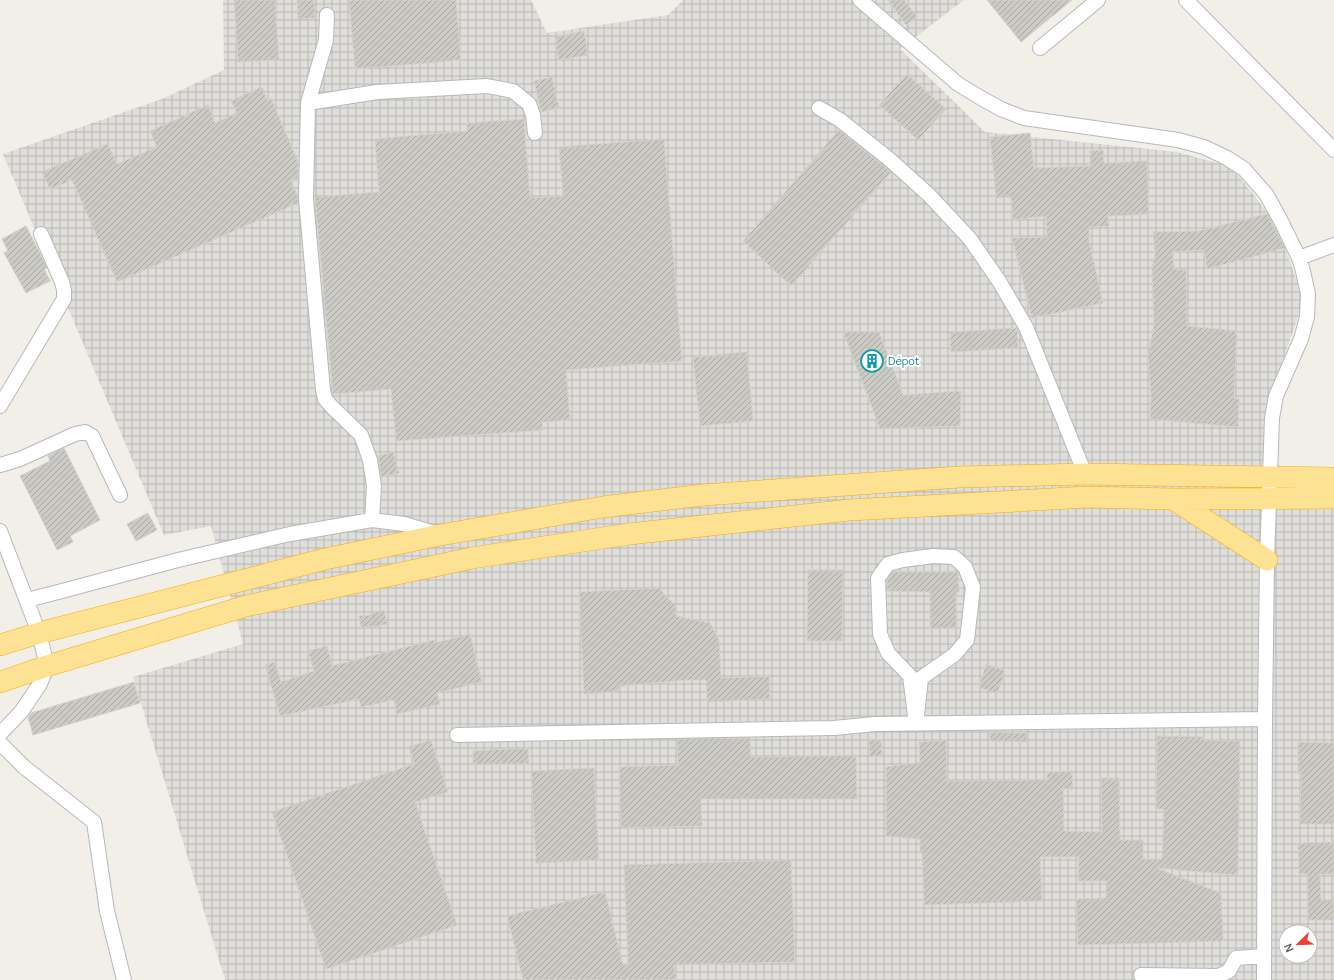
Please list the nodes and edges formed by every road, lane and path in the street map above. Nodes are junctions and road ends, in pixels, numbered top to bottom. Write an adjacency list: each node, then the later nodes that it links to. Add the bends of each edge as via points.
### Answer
1 (860, 0): 12 (street, via 958,84 1001,109 1024,118 1178,140 1204,147 1227,158 1244,169 1266,194)
2 (1098, 0): 5 (street)
3 (1186, 0): 9 (street)
4 (327, 15): 6 (street, via 326,40)
5 (1040, 48)
6 (308, 103): 8 (street, via 377,92 487,86 513,91 529,104); 22 (street, via 306,199 323,390 328,403 360,435 368,454 374,486)
7 (819, 108): 15 (street, via 840,120 889,159 929,195 970,239 1026,327)
8 (535, 133)
9 (1334, 150)
10 (41, 234): 13 (street, via 62,282 64,299)
11 (1334, 245): 12 (street)
12 (1299, 258): 16 (street, via 1308,294 1307,317 1301,339 1276,396 1272,418)
13 (0, 406)
14 (0, 465): 18 (street, via 85,432 92,436)
15 (1085, 474): 16 (highway); 24 (highway, via 959,477 703,495 603,507)
16 (1269, 476): 17 (highway); 19 (street)
17 (1334, 478)
18 (120, 495)
19 (1269, 498): 20 (highway); 21 (highway); 25 (street)
20 (1334, 498)
21 (1173, 499): 25 (highway); 29 (highway, via 1087,497 849,510 621,535 472,558 246,606)
22 (372, 520): 24 (street, via 404,524); 26 (street, via 290,534 178,560)
23 (0, 531): 26 (street)
24 (440, 535): 27 (highway, via 325,559)
25 (1267, 560): 31 (street)
26 (27, 600): 27 (street)
27 (38, 633): 28 (highway); 29 (street)
28 (0, 645)
29 (47, 666): 30 (highway); 33 (street, via 40,684 21,712)
30 (0, 682)
31 (1265, 719): 32 (street); 36 (street)
32 (916, 724): 32 (street, via 910,676 888,653 880,634 878,578 888,564 933,556 954,557 965,567 973,587 967,640 954,656 921,678); 34 (street, via 834,728)
33 (0, 734)
34 (457, 735)
35 (0, 742): 38 (street, via 24,767 94,822 107,911)
36 (1264, 956): 37 (street, via 1236,958 1229,971 1218,976); 39 (street)
37 (1141, 975)
38 (124, 980)
39 (1264, 980)

